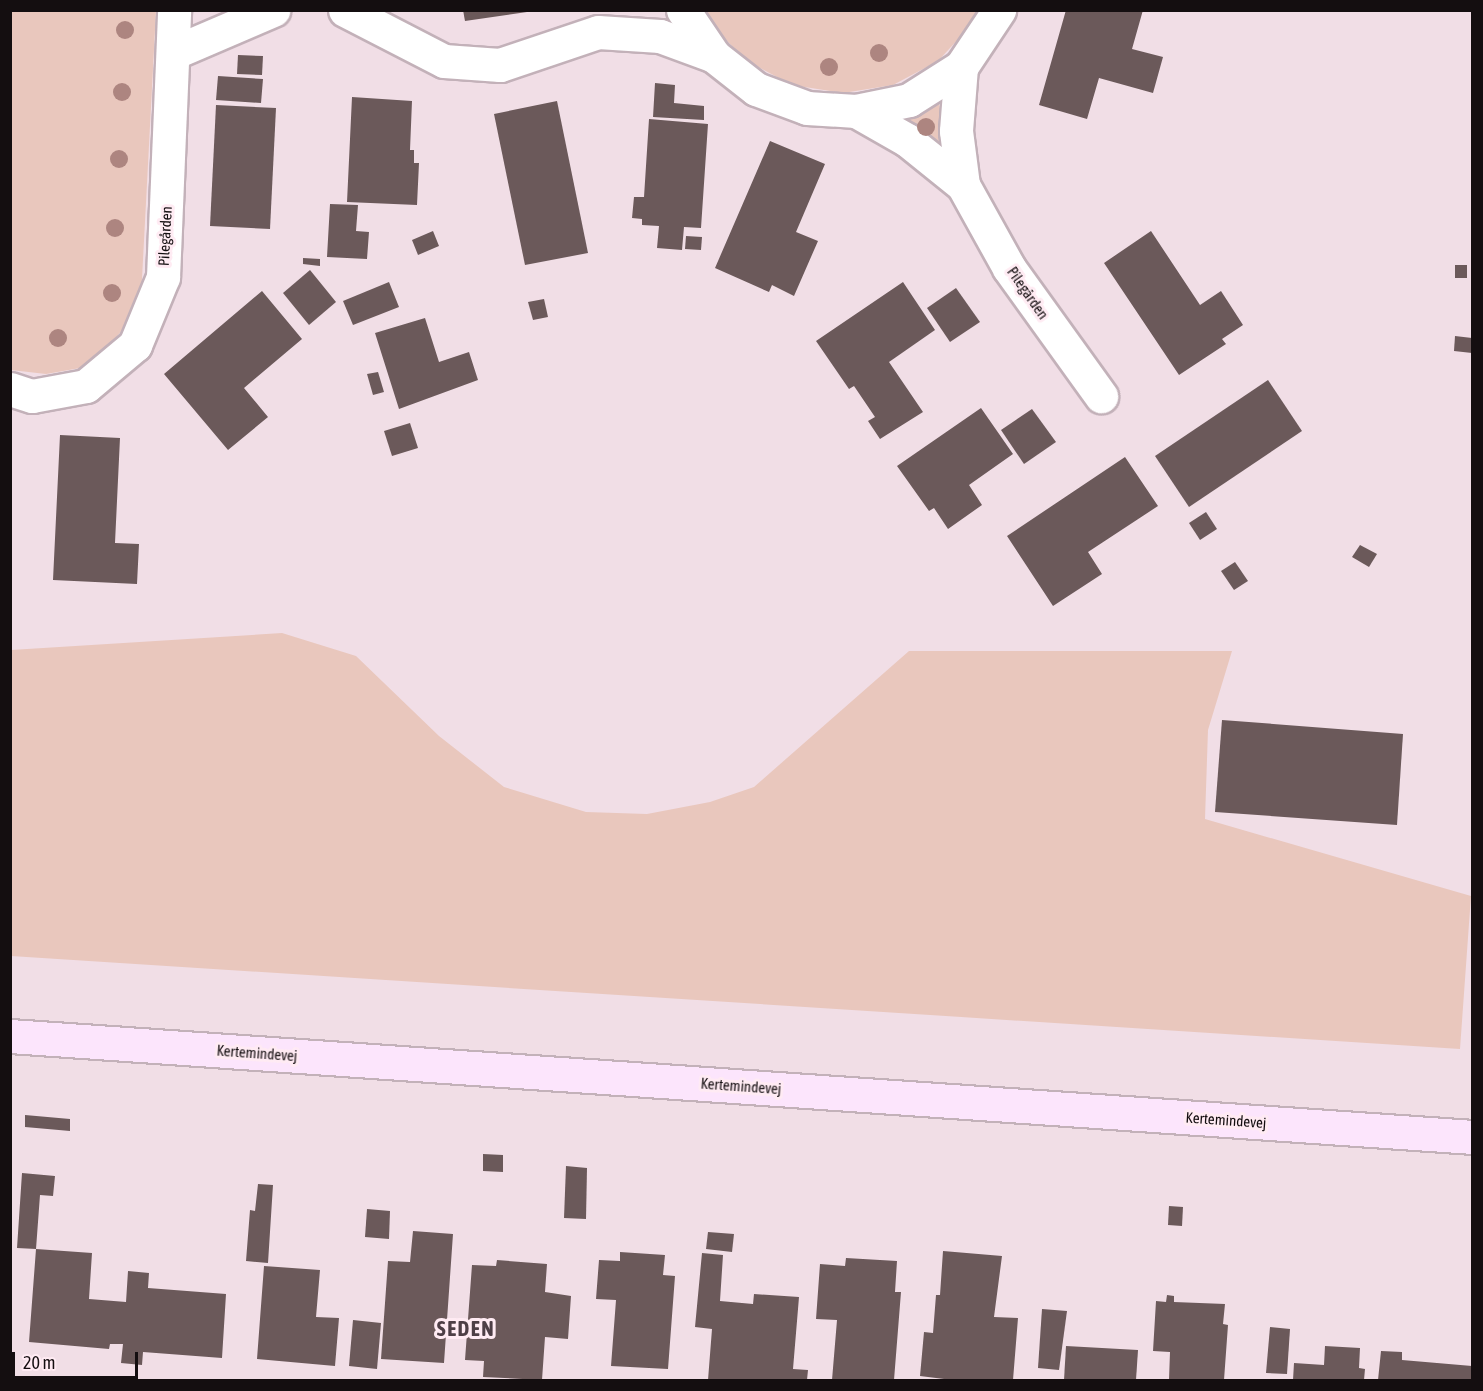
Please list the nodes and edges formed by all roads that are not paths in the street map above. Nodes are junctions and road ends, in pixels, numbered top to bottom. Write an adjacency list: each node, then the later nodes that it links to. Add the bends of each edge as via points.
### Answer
1 (174, 10): 7 (street, Pilegården)
2 (273, 10): 7 (street)
3 (345, 10): 6 (street, Pilegården, via 444,61 500,65)
4 (683, 10): 8 (street, Pilegården)
5 (999, 10): 9 (street, Pilegården)
6 (607, 21): 8 (street, Pilegården)
7 (175, 52): 12 (street, Pilegården, via 163,277 135,345 86,386 32,396)
8 (714, 56): 10 (street, Pilegården, via 756,89 807,108)
9 (961, 67): 10 (street, Pilegården, via 909,100); 11 (street, Pilegården, via 956,131)
10 (856, 111): 11 (street, Pilegården, via 907,140)
11 (963, 185): 13 (street, Pilegården, via 1010,268)
12 (10, 389)
13 (1101, 396)
14 (10, 1036): 15 (main road, Kertemindevej)
15 (1473, 1137)

